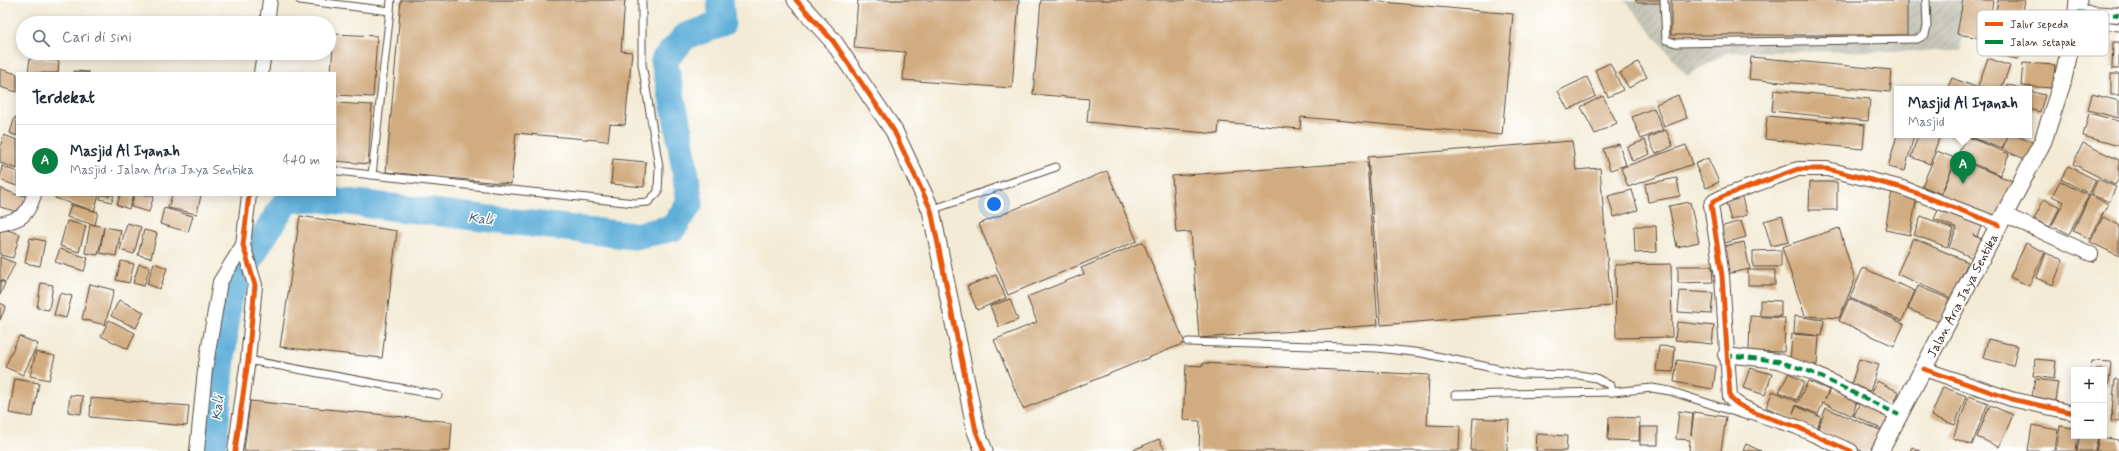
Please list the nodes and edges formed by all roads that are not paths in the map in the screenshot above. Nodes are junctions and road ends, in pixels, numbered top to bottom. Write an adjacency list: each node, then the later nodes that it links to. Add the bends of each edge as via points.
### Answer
1 (270, 0): 11 (street)
2 (300, 0): 8 (lane)
3 (391, 0): 8 (lane)
4 (642, 0): 19 (lane, via 642,64 659,167 658,192 648,202 635,203)
5 (796, 0): 22 (street, via 833,42 894,131)
6 (1664, 0): 7 (lane, via 1666,40 1676,43 1917,38 1925,35)
7 (1926, 0)
8 (390, 12): 19 (lane)
9 (2109, 14): 10 (street)
10 (2119, 15)
11 (268, 16)
12 (2109, 23): 13 (lane)
13 (2119, 27)
14 (2068, 56): 23 (street, Jalan Aria Jaya Sentika, via 2062,84 2043,141)
15 (263, 60): 16 (street)
16 (261, 72)
17 (1056, 166): 22 (lane)
18 (338, 171): 19 (lane)
19 (372, 175)
20 (34, 196): 24 (street, via 29,210 18,220)
21 (249, 196): 25 (street)
22 (931, 210): 38 (street, via 976,431)
23 (2002, 220): 26 (street); 28 (street, via 1903,188 1827,170 1798,170 1724,196 1711,205 1722,276); 30 (street, Jalan Aria Jaya Sentika)
24 (0, 224)
25 (243, 245): 29 (street, via 255,285); 36 (street, via 220,282 205,370)
26 (2091, 254)
27 (1188, 342): 31 (lane, via 1377,348 1422,352 1521,374 1579,375 1596,378 1610,386)
28 (1725, 355): 35 (street, via 1778,361 1811,372); 40 (street, via 1728,393 1735,403)
29 (248, 360): 32 (lane); 37 (street)
30 (1924, 369): 34 (street, via 2011,399); 35 (street, Jalan Aria Jaya Sentika)
31 (1612, 392): 33 (lane); 39 (lane, via 1652,388 1670,391 1796,433)
32 (438, 394)
33 (1455, 394)
34 (2071, 412)
35 (1899, 415): 41 (street, Jalan Aria Jaya Sentika)
36 (197, 451)
37 (234, 451)
38 (984, 451)
39 (1834, 451)
40 (1851, 451)
41 (1880, 451)

